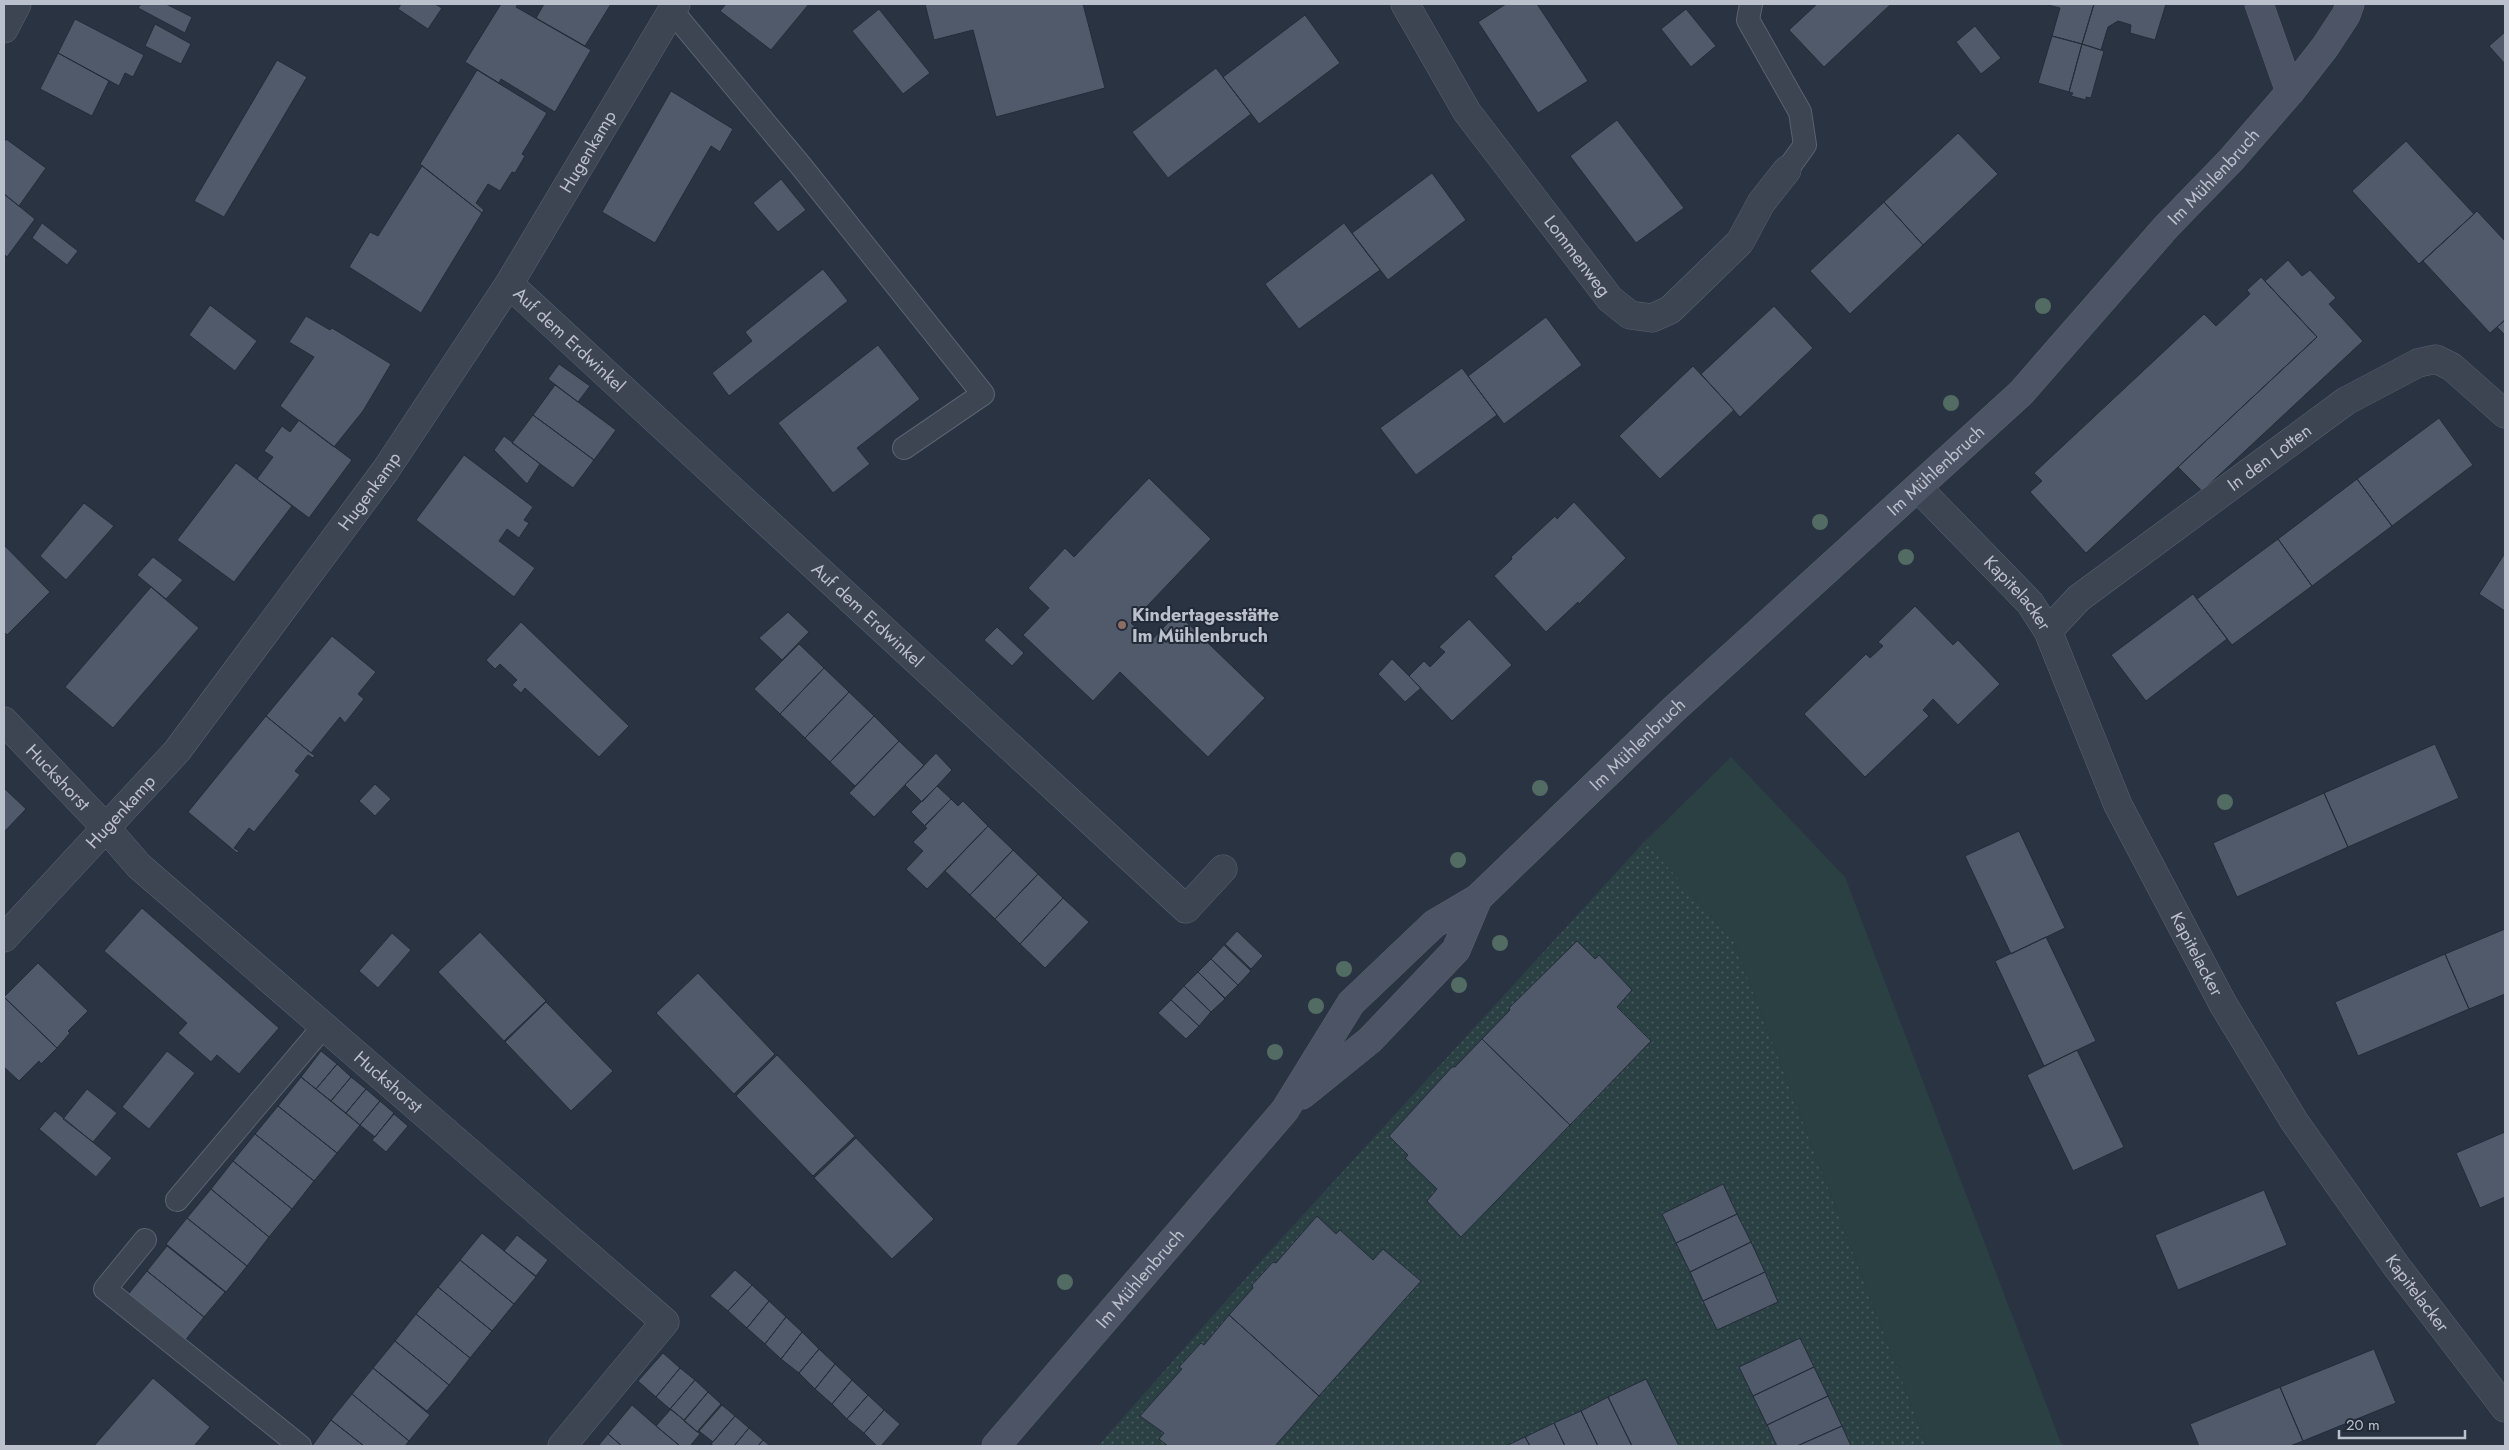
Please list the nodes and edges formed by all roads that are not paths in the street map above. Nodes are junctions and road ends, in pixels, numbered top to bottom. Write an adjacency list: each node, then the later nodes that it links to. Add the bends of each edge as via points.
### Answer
1 (17, 4): 7 (street)
2 (1405, 4): 9 (street, Lommenweg, via 1467,112 1610,299 1630,315 1652,318 1670,310 1740,242 1761,203)
3 (1751, 4): 9 (lane, via 1748,20 1800,112 1805,145)
4 (2258, 4): 8 (main road)
5 (2350, 4): 8 (main road, Im Mühlenbruch, via 2325,47)
6 (674, 7): 10 (street, Hugenkamp); 12 (lane, via 983,394)
7 (4, 29)
8 (2290, 92): 13 (main road, Im Mühlenbruch, via 2021,392)
9 (1787, 170)
10 (508, 284): 16 (street, Hugenkamp, via 385,472 177,751); 17 (street, Auf dem Erdwinkel, via 1186,909)
11 (2505, 414): 14 (street, In den Lotten, via 2452,367 2436,359 2418,363 2346,401 2079,598)
12 (904, 448)
13 (1918, 488): 14 (street, Kapitelacker, via 2030,603); 18 (main road, Im Mühlenbruch, via 1674,710)
14 (2048, 631): 24 (street, Kapitelacker, via 2118,805 2223,1004 2294,1121 2404,1277)
15 (4, 721): 16 (street, Huckshorst)
16 (106, 828): 19 (street, Hugenkamp); 20 (street, Huckshorst, via 139,866)
17 (1223, 869)
18 (1478, 898): 21 (main road, Im Mühlenbruch, via 1456,950 1370,1040); 21 (main road, Im Mühlenbruch, via 1434,924 1351,1003)
19 (4, 938)
20 (323, 1027): 22 (lane); 26 (street, Huckshorst, via 665,1322)
21 (1284, 1110): 27 (main road, Im Mühlenbruch)
22 (177, 1200)
23 (145, 1240): 25 (lane, via 105,1289)
24 (2505, 1408)
25 (300, 1446)
26 (562, 1446)
27 (996, 1446)

